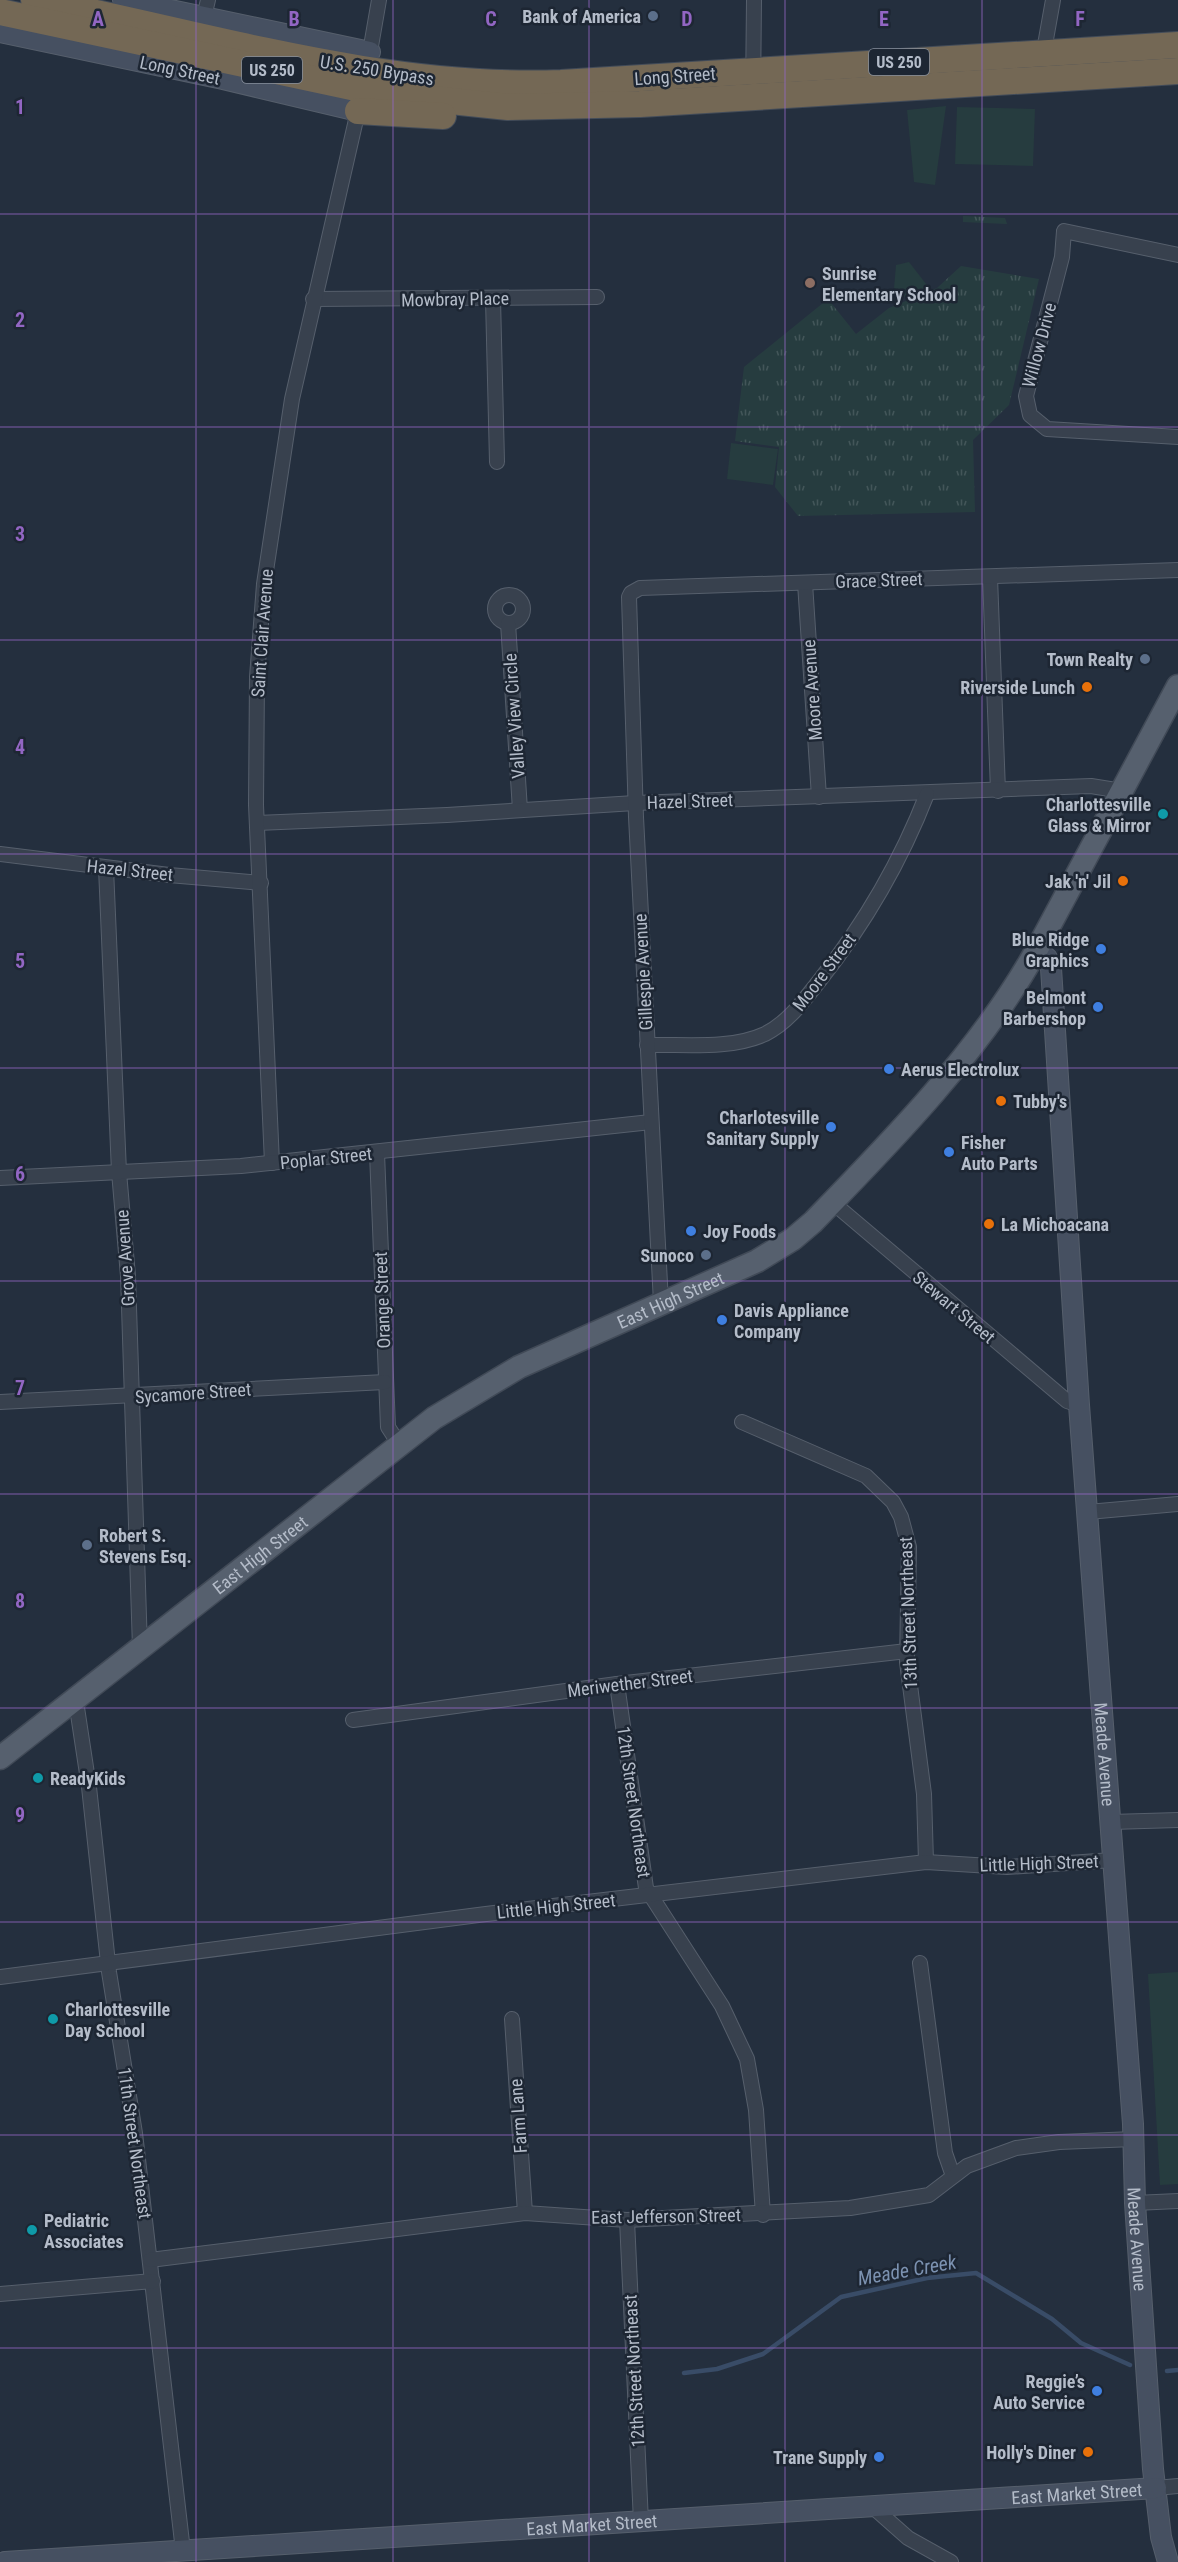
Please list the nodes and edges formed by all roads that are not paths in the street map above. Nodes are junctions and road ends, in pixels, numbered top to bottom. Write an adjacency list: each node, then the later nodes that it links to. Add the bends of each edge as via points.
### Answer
1 (123, 0): 6 (main road)
2 (379, 0): 10 (street)
3 (754, 0): 12 (street)
4 (1053, 0): 11 (street)
5 (45, 2): 15 (highway, U.S. 250 Bypass / US 250, via 398,75 486,84)
6 (206, 9): 10 (main road)
7 (0, 12): 17 (highway, US 250, via 384,94)
8 (0, 32): 18 (main road, Long Street)
9 (1178, 45): 11 (highway, US 250)
10 (370, 52): 15 (highway, via 480,72 528,74)
11 (1044, 52): 12 (highway, US 250); 14 (street)
12 (754, 70): 15 (highway, Long Street / US 250); 16 (street)
13 (1178, 71): 14 (highway, US 250)
14 (1039, 79): 16 (highway, US 250)
15 (561, 83)
16 (753, 96): 17 (highway, US 250)
17 (548, 108): 18 (highway, via 470,117)
18 (358, 111): 21 (street, Saint Clair Avenue)
19 (1178, 255): 23 (street, Willow Drive, via 1064,231 1062,257 1026,396 1030,416 1053,430)
20 (597, 297): 22 (street, Mowbray Place)
21 (313, 298): 22 (street, Mowbray Place); 37 (street, Saint Clair Avenue, via 290,409 264,584 257,677)
22 (493, 299): 24 (street)
23 (1178, 437)
24 (497, 462)
25 (1178, 570): 26 (street, Grace Street)
26 (990, 577): 27 (street, Grace Street); 32 (street)
27 (805, 583): 29 (street, Grace Street, via 636,589 629,597); 34 (street, Moore Avenue)
28 (508, 623): 36 (street, Valley View Circle)
29 (630, 641): 35 (street, Gillespie Avenue)
30 (1178, 686): 31 (main road, East High Street)
31 (1122, 790): 32 (street, Hazel Street, via 1091,786); 41 (main road, East High Street)
32 (998, 791): 33 (street, Hazel Street)
33 (927, 794): 34 (street, Hazel Street); 42 (street, Moore Street, via 900,857 869,910 794,1013 765,1034 748,1040)
34 (819, 797): 35 (street, Hazel Street)
35 (635, 803): 36 (street, Hazel Street); 42 (street, Gillespie Avenue)
36 (520, 810): 37 (street, Hazel Street)
37 (257, 823): 40 (street, Saint Clair Avenue)
38 (0, 854): 39 (street, Hazel Street)
39 (106, 868): 40 (street, Hazel Street); 46 (street, Grove Avenue)
40 (261, 883): 45 (street, Saint Clair Avenue)
41 (1036, 951): 48 (main road, East High Street, via 979,1039); 53 (main road, Meade Avenue, via 1047,958 1051,968)
42 (647, 1045): 43 (street, Gillespie Avenue)
43 (651, 1122): 44 (street, Poplar Street); 49 (street, Gillespie Avenue)
44 (377, 1153): 45 (street, Poplar Street); 50 (street, Orange Street)
45 (272, 1163): 46 (street, Poplar Street)
46 (119, 1172): 47 (street, Poplar Street); 51 (street, Grove Avenue, via 128,1276)
47 (0, 1178)
48 (832, 1202): 49 (main road, East High Street, via 780,1248); 53 (street, Stewart Street, via 1067,1401)
49 (661, 1303): 55 (main road, East High Street, via 519,1367)
50 (385, 1382): 51 (street, Sycamore Street); 55 (street, Orange Street, via 388,1427)
51 (131, 1397): 52 (street, Sycamore Street); 58 (street, Grove Avenue)
52 (0, 1402)
53 (1080, 1405): 57 (main road, Meade Avenue)
54 (742, 1422): 59 (street, 13th Street Northeast, via 856,1471 893,1502 909,1547)
55 (399, 1444): 58 (main road, East High Street)
56 (1178, 1504): 57 (street)
57 (1088, 1512): 65 (main road, Meade Avenue)
58 (140, 1648): 61 (main road, East High Street)
59 (907, 1652): 60 (street, Meriwether Street); 67 (street, 13th Street Northeast, via 924,1794)
60 (617, 1684): 62 (street, Meriwether Street); 68 (street, 12th Street Northeast, via 644,1880)
61 (76, 1701): 63 (main road, East High Street); 69 (street, 11th Street Northeast)
62 (353, 1720)
63 (0, 1758)
64 (1178, 1820): 65 (street)
65 (1111, 1822): 66 (main road, Meade Avenue)
66 (1113, 1860): 67 (street, Little High Street, via 1007,1867); 73 (main road, Meade Avenue)
67 (926, 1862): 68 (street, Little High Street)
68 (650, 1896): 69 (street, Little High Street); 78 (street, 12th Street Northeast, via 722,2006 747,2059 756,2109)
69 (108, 1962): 71 (street, Little High Street); 80 (street, 11th Street Northeast)
70 (920, 1963): 74 (street, via 945,2153)
71 (0, 1977)
72 (512, 2019): 77 (street, Farm Lane)
73 (1134, 2139): 74 (street, East Jefferson Street, via 1032,2145 995,2155); 76 (main road, Meade Avenue)
74 (952, 2176): 78 (street, East Jefferson Street, via 929,2195 850,2208)
75 (1178, 2201): 76 (street)
76 (1135, 2203): 84 (main road, Meade Avenue)
77 (525, 2213): 79 (street, East Jefferson Street); 80 (street, East Jefferson Street)
78 (763, 2215): 79 (street, East Jefferson Street)
79 (627, 2220): 86 (street, 12th Street Northeast)
80 (150, 2260): 81 (street, 11th Street Northeast)
81 (153, 2281): 82 (street); 87 (street, 11th Street Northeast)
82 (0, 2294)
83 (1178, 2486): 84 (street, East Market Street)
84 (1156, 2488): 85 (main road, East Market Street); 90 (main road, Meade Avenue)
85 (873, 2506): 86 (main road, East Market Street); 89 (street, via 908,2538)
86 (641, 2522): 87 (main road, East Market Street)
87 (183, 2551): 88 (main road, East Market Street)
88 (5, 2562)
89 (951, 2562)
90 (1168, 2562)

